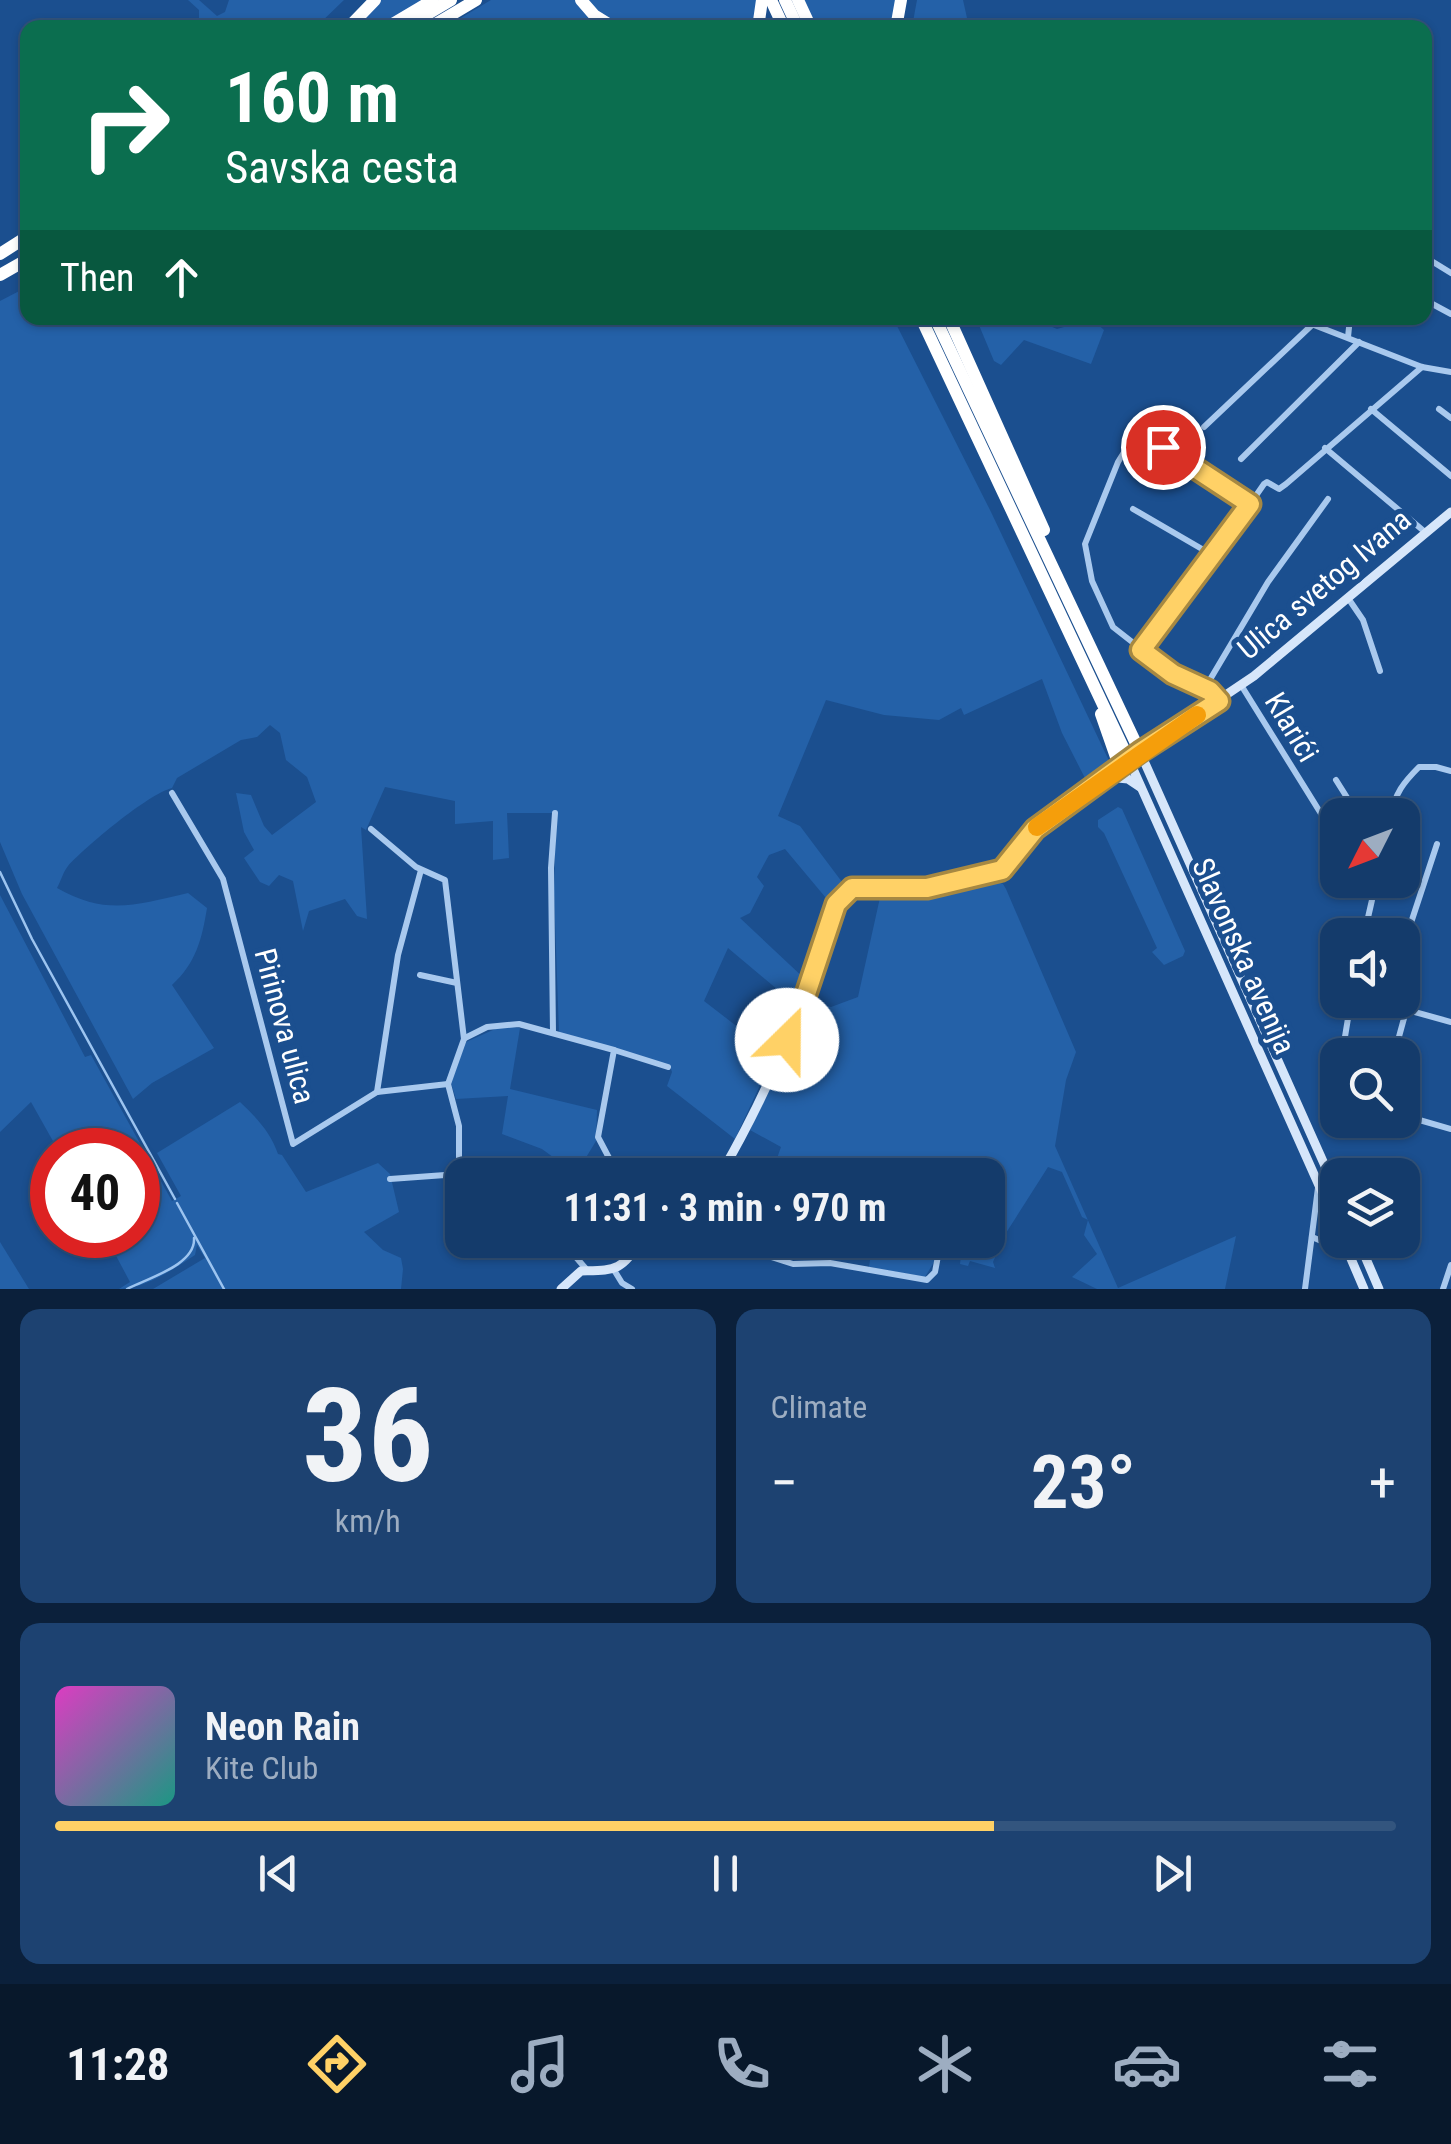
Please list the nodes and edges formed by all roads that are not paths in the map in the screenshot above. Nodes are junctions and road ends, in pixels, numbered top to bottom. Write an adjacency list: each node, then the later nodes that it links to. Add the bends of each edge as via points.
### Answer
1 (375, 0): 6 (highway)
2 (433, 0): 7 (highway)
3 (451, 0): 8 (highway)
4 (476, 0): 9 (highway)
5 (581, 0): 10 (highway)
6 (356, 20)
7 (399, 20)
8 (417, 20)
9 (442, 20)
10 (602, 20)
11 (924, 325): 42 (highway)
12 (938, 325): 36 (highway)
13 (952, 325): 36 (highway, via 1029,493)
14 (1312, 325): 24 (street)
15 (1319, 325): 17 (street)
16 (1349, 325): 17 (street)
17 (1348, 337): 18 (street)
18 (1359, 342): 19 (street); 28 (street)
19 (1422, 367): 20 (street); 21 (street)
20 (1451, 372)
21 (1372, 409): 27 (street); 29 (street)
22 (1439, 409): 23 (street)
23 (1451, 418)
24 (1204, 427)
25 (1148, 437): 31 (street)
26 (1131, 441): 38 (street, via 1084,551 1108,620)
27 (1325, 448): 31 (street, via 1279,489 1264,484); 34 (street)
28 (1241, 459)
29 (1451, 476)
30 (1328, 499): 41 (street, via 1268,582)
31 (1250, 504): 35 (street)
32 (1133, 509): 35 (street)
33 (1451, 512): 34 (main road, Ulica svetog Ivana)
34 (1426, 532): 37 (main road, Ulica svetog Ivana)
35 (1214, 556): 38 (street)
36 (1057, 575): 44 (highway)
37 (1348, 598): 39 (street); 40 (main road, Ulica svetog Ivana)
38 (1141, 650): 41 (street)
39 (1380, 671)
40 (1241, 686): 43 (main road, Ulica svetog Ivana); 52 (street, Klarići)
41 (1205, 688): 43 (street)
42 (1100, 697): 44 (highway); 46 (highway, via 1117,760)
43 (1219, 701): 44 (main road, Ulica svetog Ivana)
44 (1135, 756): 46 (main road, Ulica svetog Ivana); 48 (main road, Slavonska avenija); 73 (main road, Slavonska avenija)
45 (1451, 771): 51 (street, via 1419,768)
46 (1111, 773): 48 (main road); 72 (main road, Ulica svetog Ivana, via 1026,836 1002,870 945,886 864,886 843,894 800,1012)
47 (1336, 780): 50 (street)
48 (1142, 787): 76 (main road, Slavonska avenija)
49 (172, 793): 67 (street, Pirinova ulica, via 223,879 293,1144)
50 (1347, 798)
51 (1396, 798)
52 (1320, 812)
53 (555, 813): 62 (street)
54 (371, 829): 56 (street)
55 (1437, 844): 57 (street)
56 (421, 870): 59 (street, via 446,880); 67 (street, via 398,954)
57 (1413, 918)
58 (420, 974): 59 (street)
59 (457, 982): 63 (street)
60 (1420, 1014): 61 (street)
61 (1451, 1022)
62 (553, 1033): 63 (street, via 503,1023); 64 (street)
63 (464, 1039): 66 (street)
64 (614, 1050): 65 (street); 71 (street, via 598,1137)
65 (668, 1067)
66 (448, 1084): 67 (street, Pirinova ulica); 70 (street)
67 (378, 1092)
68 (1420, 1120): 69 (street)
69 (1451, 1129)
70 (460, 1158)
71 (609, 1158)
72 (730, 1158)
73 (1321, 1158)
74 (445, 1177): 75 (street)
75 (390, 1180)
76 (1318, 1182): 77 (main road, Slavonska avenija); 78 (street)
77 (1320, 1187)
78 (1312, 1237): 79 (street); 91 (street)
79 (1320, 1241)
80 (576, 1258): 87 (street)
81 (629, 1258): 88 (main road)
82 (774, 1258): 83 (street, via 922,1280 935,1272)
83 (938, 1258)
84 (1350, 1258): 92 (main road)
85 (1366, 1258): 93 (main road)
86 (1451, 1266): 94 (street)
87 (586, 1270): 88 (main road); 89 (main road)
88 (614, 1270): 90 (street)
89 (561, 1289)
90 (632, 1289)
91 (1306, 1289)
92 (1364, 1289)
93 (1380, 1289)
94 (1443, 1289)

